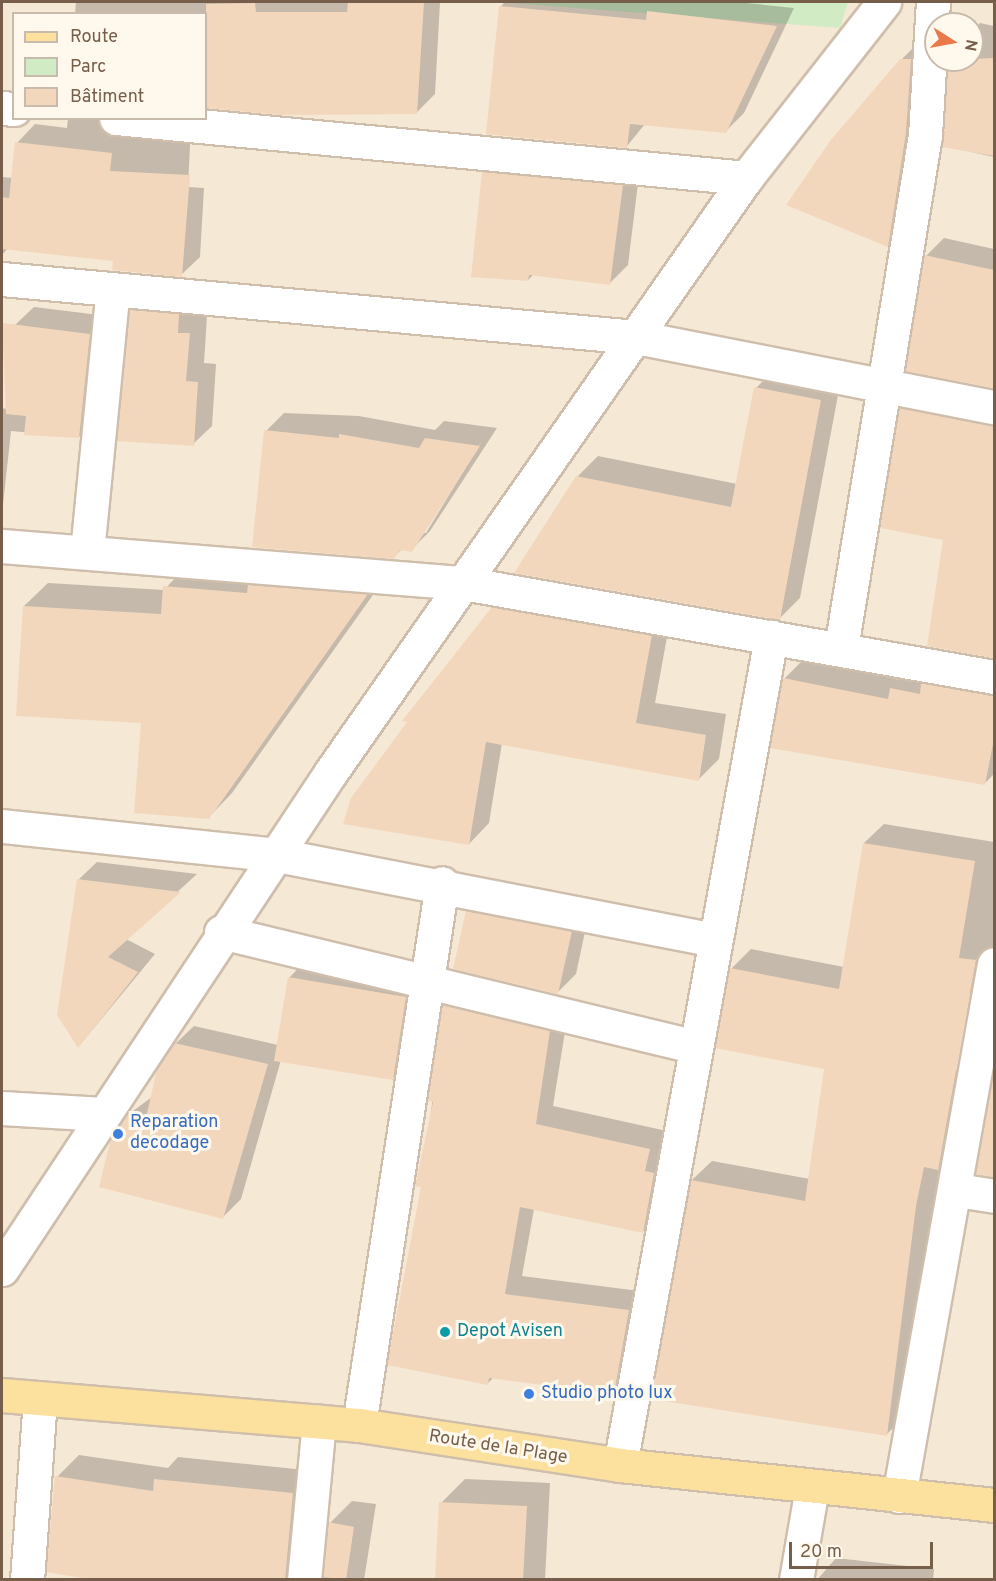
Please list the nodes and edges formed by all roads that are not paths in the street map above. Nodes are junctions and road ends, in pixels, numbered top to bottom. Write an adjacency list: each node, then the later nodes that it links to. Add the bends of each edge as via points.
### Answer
1 (884, 2): 4 (street)
2 (933, 2): 8 (street, via 926,135)
3 (137, 120): 4 (street)
4 (746, 178): 7 (street)
5 (2, 279): 6 (street)
6 (113, 289): 7 (street); 11 (street)
7 (636, 337): 8 (street); 12 (street)
8 (883, 385): 9 (street); 14 (street)
9 (994, 407)
10 (2, 546): 11 (street)
11 (87, 552): 12 (street)
12 (463, 583): 13 (street); 17 (street)
13 (771, 637): 14 (street); 20 (street)
14 (841, 648): 15 (street)
15 (994, 677)
16 (2, 826): 17 (street)
17 (277, 855): 18 (street); 19 (street)
18 (442, 884): 20 (street); 22 (street)
19 (221, 932): 22 (street); 25 (street)
20 (714, 939): 23 (street)
21 (994, 964): 26 (street)
22 (423, 981): 23 (street); 32 (street)
23 (693, 1046): 33 (street)
24 (2, 1108): 25 (street)
25 (103, 1114): 28 (street)
26 (957, 1190): 27 (street); 35 (street)
27 (994, 1196)
28 (2, 1269)
29 (2, 1395): 30 (main road, Route de la Plage)
30 (40, 1398): 31 (main road, Route de la Plage); 37 (street)
31 (319, 1422): 32 (main road, Route de la Plage); 38 (street)
32 (359, 1425): 33 (main road, Route de la Plage)
33 (620, 1465): 34 (main road, Route de la Plage)
34 (812, 1487): 35 (main road, Route de la Plage); 39 (street)
35 (899, 1496): 36 (main road, Route de la Plage)
36 (994, 1506)
37 (27, 1580)
38 (303, 1580)
39 (796, 1580)

